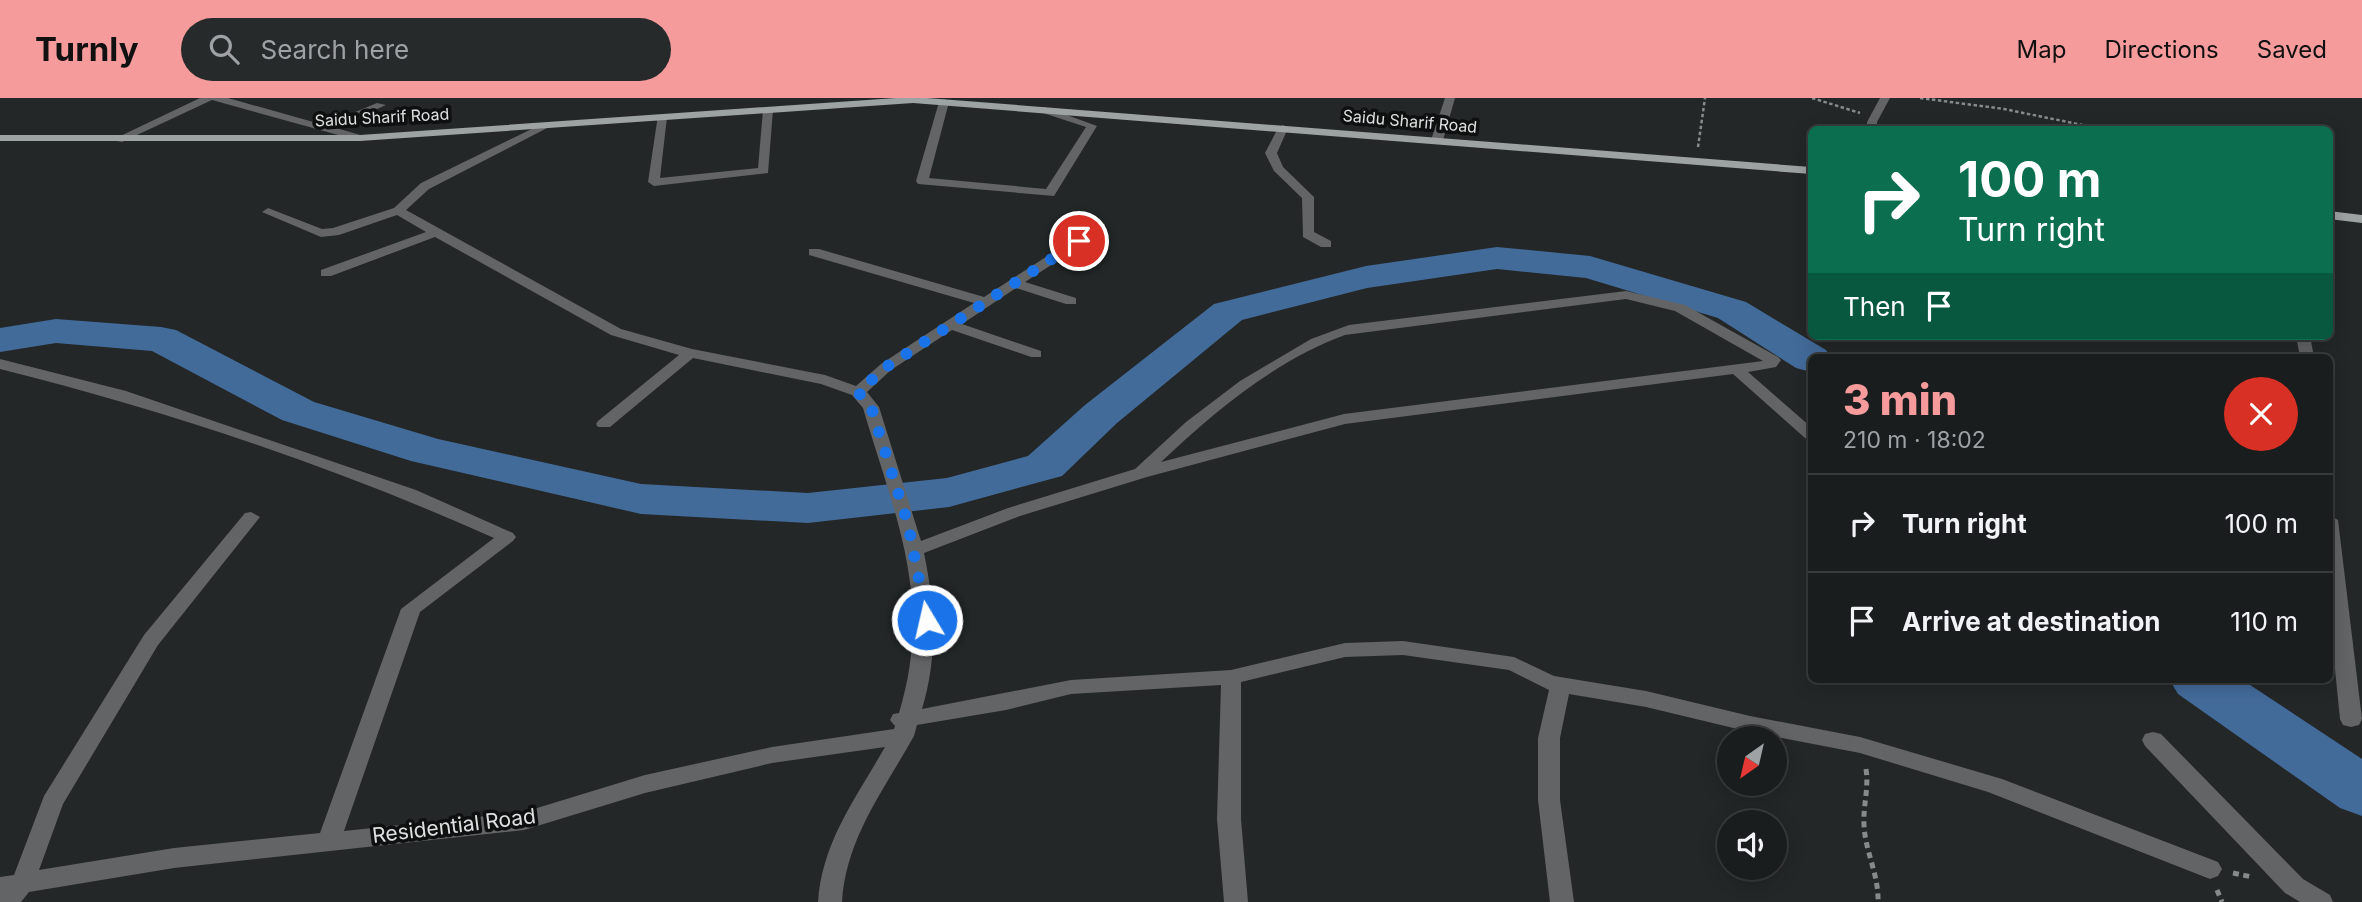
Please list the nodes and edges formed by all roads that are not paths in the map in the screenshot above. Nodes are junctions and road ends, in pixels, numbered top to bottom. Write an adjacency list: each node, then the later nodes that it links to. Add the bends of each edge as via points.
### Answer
1 (208, 98): 18 (street)
2 (216, 98): 9 (street)
3 (271, 98): 9 (street)
4 (363, 98): 14 (street, via 381,105)
5 (1450, 98): 19 (street)
6 (1885, 98): 13 (street)
7 (944, 102): 8 (main road, Saidu Sharif Road); 8 (street, via 922,181 1050,193 1092,126); 10 (main road, Saidu Sharif Road)
8 (1034, 105): 15 (main road, Saidu Sharif Road)
9 (244, 106): 14 (street)
10 (768, 110): 11 (main road, Saidu Sharif Road); 11 (street, via 764,171 654,182)
11 (662, 117): 12 (main road, Saidu Sharif Road)
12 (548, 125): 17 (main road, Saidu Sharif Road); 21 (street, via 425,187)
13 (1873, 126)
14 (326, 128): 17 (street)
15 (1283, 128): 19 (main road, Saidu Sharif Road); 27 (street, via 1271,153 1278,169 1308,197 1308,234)
16 (0, 138): 18 (main road, Saidu Sharif Road)
17 (360, 138): 18 (main road, Saidu Sharif Road)
18 (118, 140)
19 (1437, 140): 20 (main road, Saidu Sharif Road)
20 (1808, 171)
21 (398, 211): 22 (street, via 321,233); 26 (street)
22 (268, 212)
23 (2333, 215): 24 (main road)
24 (2362, 219)
25 (1101, 227): 30 (street)
26 (437, 232): 29 (street); 34 (street, via 615,332)
27 (1326, 244)
28 (814, 252): 31 (street)
29 (326, 273)
30 (1014, 284): 31 (street); 32 (street)
31 (985, 302): 33 (street)
32 (1071, 302)
33 (951, 325): 35 (street); 38 (street, via 886,367)
34 (690, 354): 38 (street, via 825,380); 39 (street)
35 (1036, 354)
36 (0, 364): 50 (street, via 121,394 410,494 507,537 411,609)
37 (1736, 369): 40 (street); 41 (street, via 1344,419); 41 (street, via 1771,364 1773,359 1680,308 1626,295 1349,329 1329,334 1238,387 1187,426)
38 (858, 392): 43 (street, via 871,407)
39 (604, 424)
40 (1808, 432)
41 (1141, 473): 43 (street, via 1014,512)
42 (251, 517): 52 (street, via 151,640 52,802)
43 (914, 550): 48 (street, via 927,620 923,672)
44 (2333, 556): 47 (street)
45 (1231, 677): 46 (street, Residential Road, via 1345,650 1403,648 1514,664); 48 (street, Residential Road, via 1071,687); 55 (street, via 1229,819)
46 (1561, 684): 51 (street, Residential Road, via 1860,745 1994,785); 56 (street, via 1549,738 1549,800)
47 (2351, 719)
48 (904, 725): 50 (street, Residential Road, via 671,778 524,821); 54 (street, via 862,800 829,877)
49 (2153, 740): 57 (street, via 2294,886)
50 (328, 843): 52 (street, Residential Road, via 174,858)
51 (2210, 869)
52 (12, 885): 53 (street)
53 (6, 902)
54 (830, 902)
55 (1236, 902)
56 (1563, 902)
57 (2321, 902)

